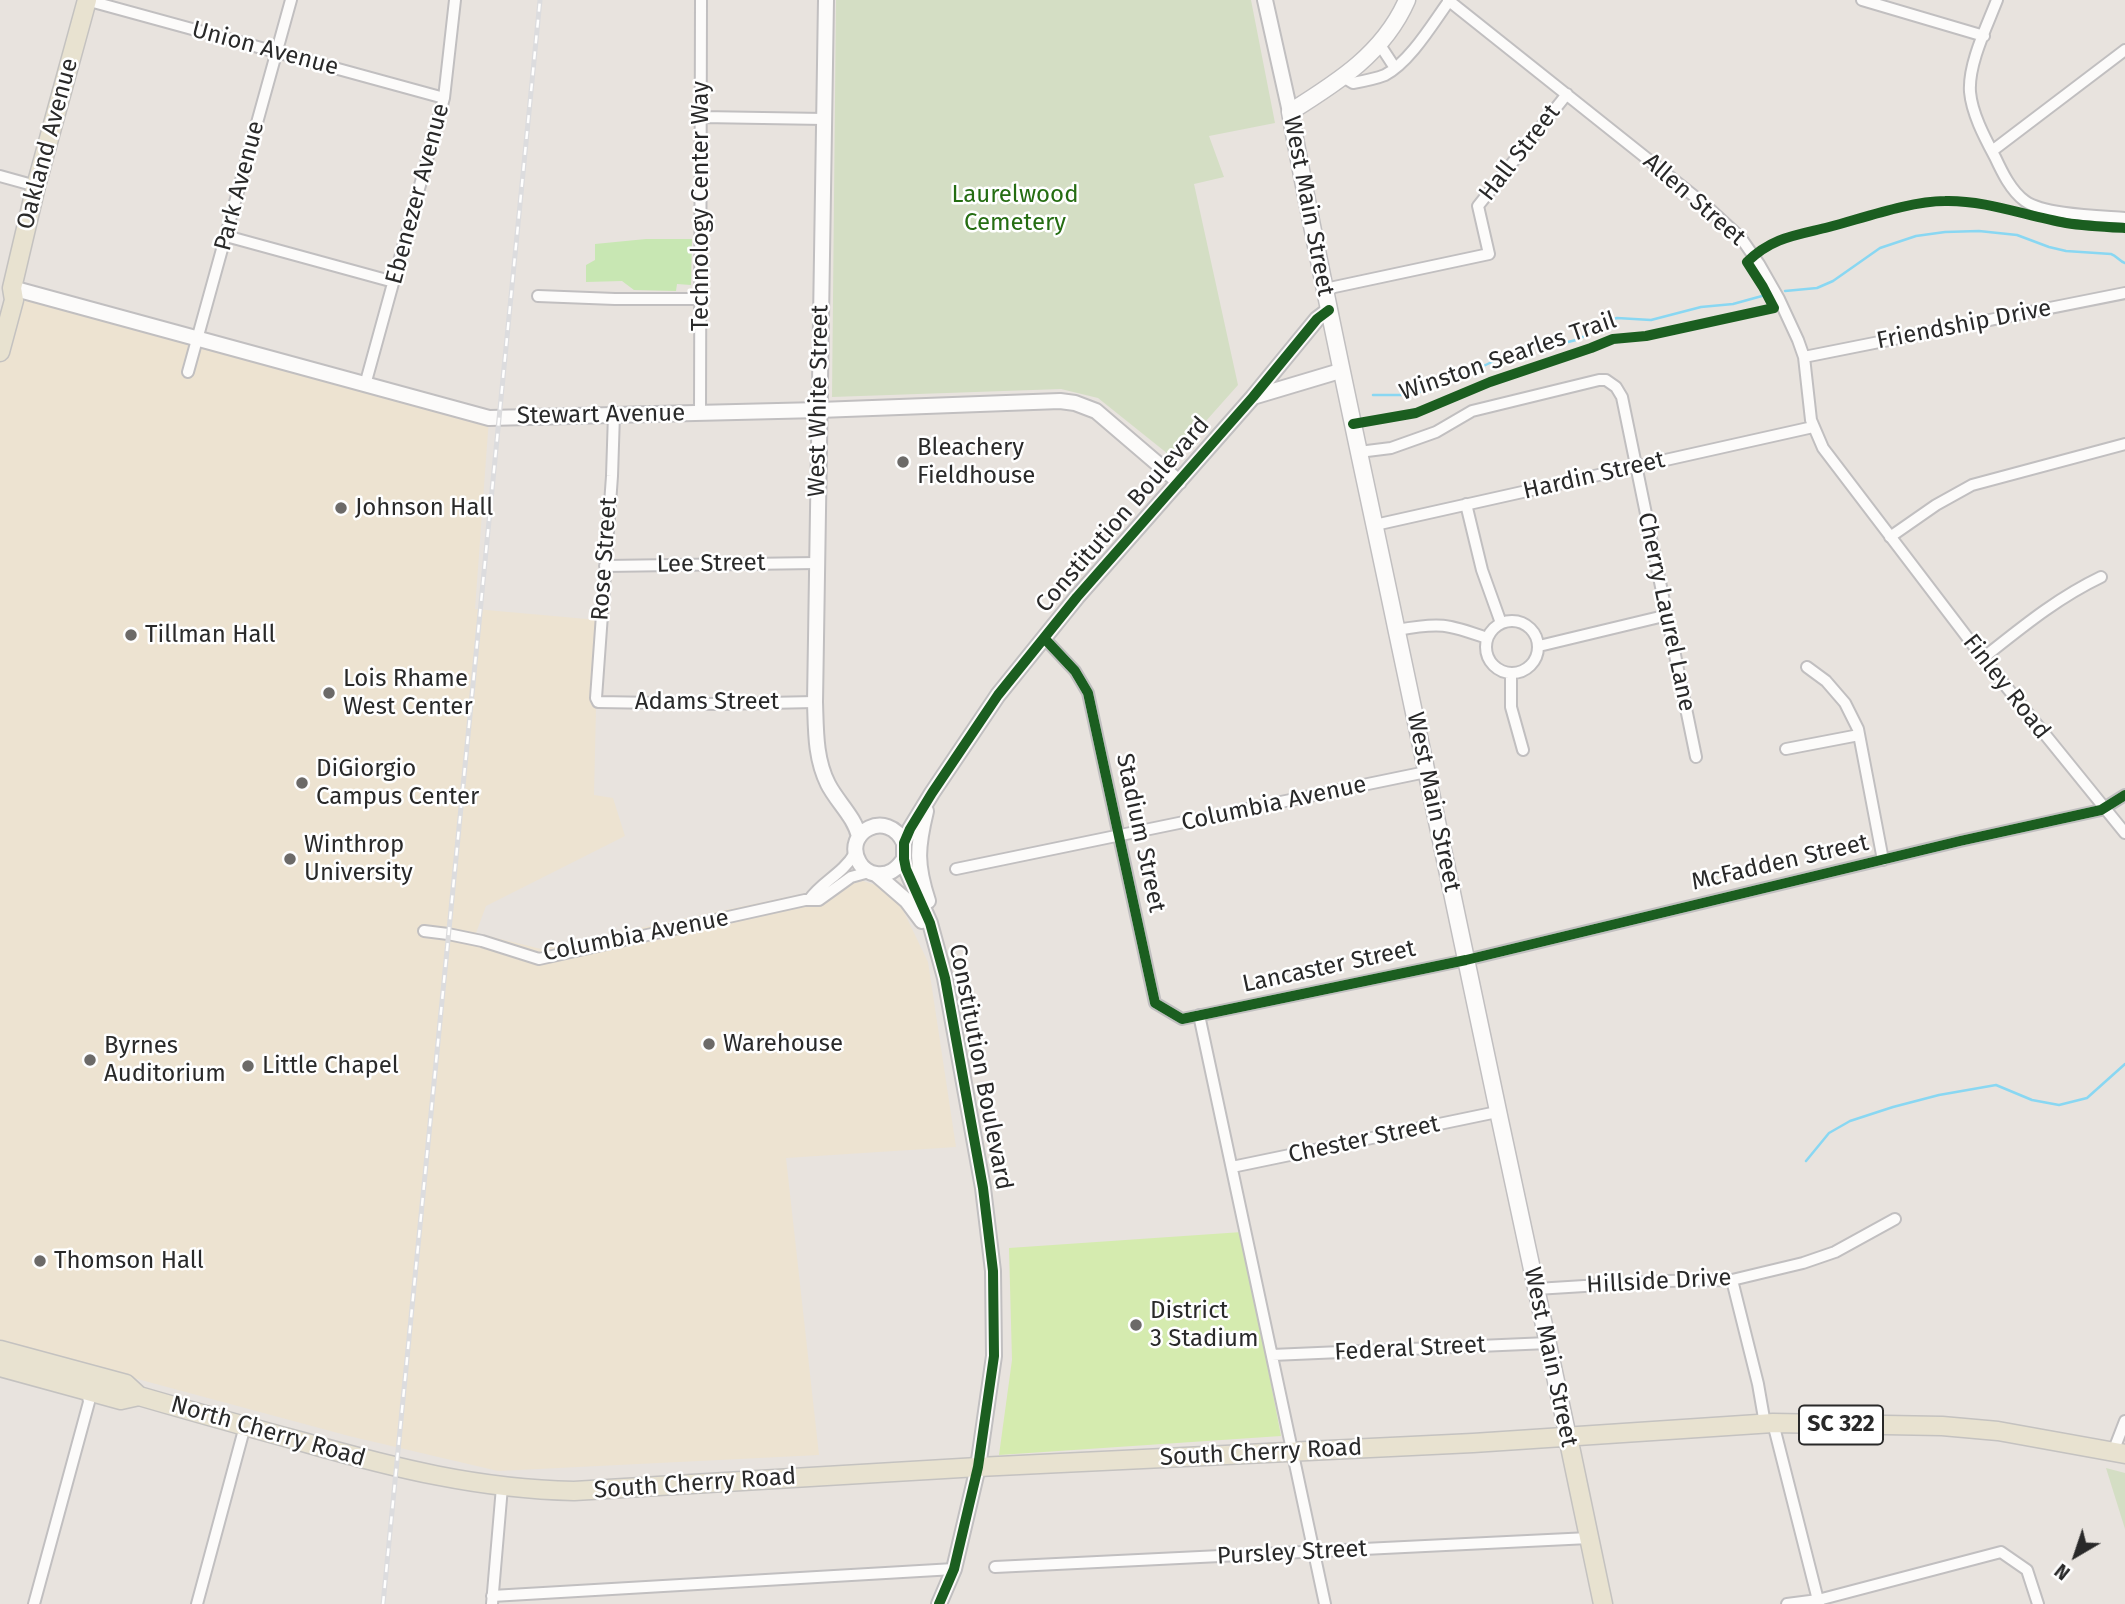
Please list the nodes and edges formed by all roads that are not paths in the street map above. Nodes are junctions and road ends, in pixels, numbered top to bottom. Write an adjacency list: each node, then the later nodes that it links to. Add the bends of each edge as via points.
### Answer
1 (86, 0): 14 (street, Union Avenue); 24 (main road, Oakland Avenue)
2 (291, 0): 14 (street, Park Avenue)
3 (455, 0): 18 (street, Ebenezer Avenue)
4 (701, 0): 20 (street, Technology Center Way)
5 (826, 0): 21 (street, West White Street)
6 (1265, 0): 19 (street, West Main Street)
7 (1407, 0): 12 (main road)
8 (1449, 0): 15 (street); 17 (street, Allen Street)
9 (1862, 0): 11 (street)
10 (1997, 0): 11 (street)
11 (1984, 36): 22 (street, via 1970,91)
12 (1380, 45): 15 (street); 16 (main road)
13 (2125, 50): 22 (street)
14 (276, 52): 18 (street, Union Avenue); 26 (street, Park Avenue)
15 (1395, 68): 16 (street, via 1353,83)
16 (1343, 77): 19 (main road)
17 (1567, 94): 29 (street, Hall Street, via 1478,206 1489,254); 37 (street, Allen Street, via 1741,238 1769,281)
18 (444, 98): 27 (street, Ebenezer Avenue)
19 (1290, 112): 29 (main road, West Main Street)
20 (702, 117): 21 (street); 32 (street, Technology Center Way)
21 (824, 119): 42 (street, West White Street)
22 (1992, 151): 25 (street, via 2025,201 2065,212)
23 (0, 176): 24 (street)
24 (36, 186): 28 (main road, Oakland Avenue)
25 (2125, 218)
26 (226, 236): 27 (street); 35 (street, Park Avenue)
27 (394, 282): 40 (street, Ebenezer Avenue)
28 (12, 288): 33 (main road, Oakland Avenue); 35 (street, Stewart Avenue); 36 (main road, Oakland Avenue, via 14,300)
29 (1325, 289): 34 (main road, West Main Street)
30 (2125, 293): 37 (street, Friendship Drive)
31 (538, 296): 32 (street)
32 (701, 299): 43 (street, Technology Center Way)
33 (0, 304)
34 (1329, 310): 38 (main road, West Main Street); 41 (street, Constitution Boulevard)
35 (198, 339): 39 (street, Park Avenue); 40 (street, Stewart Avenue)
36 (0, 352)
37 (1804, 357): 45 (street, Allen Street)
38 (1340, 371): 41 (street); 47 (main road, West Main Street)
39 (188, 372)
40 (365, 385): 44 (street, Stewart Avenue, via 489,418)
41 (1253, 397): 49 (street, Constitution Boulevard)
42 (819, 410): 43 (street, Stewart Avenue); 49 (street, Stewart Avenue, via 1075,403 1096,411); 53 (street, West White Street)
43 (700, 413): 44 (street, Stewart Avenue)
44 (614, 414): 54 (street, Rose Street)
45 (1813, 427): 48 (street, Hardin Street); 52 (street, Allen Street, via 1823,448)
46 (2125, 444): 52 (street, via 1972,485)
47 (1359, 452): 48 (street, Cherry Laurel Lane, via 1391,448 1436,432 1472,411 1605,380 1622,397); 51 (main road, West Main Street)
48 (1635, 467): 50 (street, Hardin Street); 56 (street, Cherry Laurel Lane)
49 (1179, 482): 59 (street, Constitution Boulevard)
50 (1466, 504): 51 (street, Hardin Street); 57 (street)
51 (1375, 525): 58 (main road, West Main Street)
52 (1890, 537): 62 (street, Finley Road)
53 (816, 562): 54 (street, Lee Street); 66 (street, West White Street)
54 (605, 566): 65 (street, Rose Street)
55 (2101, 577): 62 (street, via 2046,609)
56 (1668, 615): 61 (street); 70 (street, Cherry Laurel Lane)
57 (1501, 623): 60 (street); 61 (street, via 1511,621 1530,628)
58 (1397, 630): 60 (street, via 1445,625); 71 (main road, West Main Street)
59 (1044, 638): 72 (street, Constitution Boulevard, via 998,695); 78 (street, Stadium Street, via 1076,671 1088,693)
60 (1487, 638): 64 (street, via 1488,659 1494,667)
61 (1539, 646): 64 (street, via 1532,665)
62 (1983, 658): 75 (street, Finley Road)
63 (1807, 667): 67 (street, via 1845,703)
64 (1511, 673): 69 (street, via 1511,707)
65 (598, 702): 66 (street, Adams Street)
66 (815, 702): 74 (street, West White Street, via 817,752)
67 (1859, 735): 68 (street); 83 (street)
68 (1786, 749)
69 (1523, 750)
70 (1696, 757)
71 (1426, 772): 78 (street, Columbia Avenue); 90 (main road, West Main Street)
72 (930, 795): 76 (street, Constitution Boulevard, via 904,820); 80 (street, Constitution Boulevard); 87 (street, via 918,854)
73 (2125, 795): 75 (street, McFadden Street)
74 (836, 798): 76 (street, West White Street, via 859,818); 79 (street, West White Street)
75 (2103, 809): 77 (street, Finley Road); 83 (street, McFadden Street)
76 (882, 826): 79 (street, Constitution Boulevard, via 864,830); 80 (street, via 895,830)
77 (2125, 833)
78 (1118, 836): 84 (street, Columbia Avenue); 91 (street, Stadium Street, via 1155,1003 1182,1019)
79 (859, 837): 81 (street)
80 (904, 843): 82 (street, Constitution Boulevard)
81 (855, 853): 85 (street, Constitution Boulevard); 86 (street)
82 (904, 859): 85 (street, via 893,871); 87 (street, Constitution Boulevard)
83 (1883, 860): 90 (street, McFadden Street)
84 (956, 869)
85 (873, 873): 86 (street, Columbia Avenue, via 851,877 819,900); 89 (street, Constitution Boulevard, via 907,901)
86 (809, 900): 88 (street, Columbia Avenue, via 539,959 482,941)
87 (930, 923): 89 (street, Constitution Boulevard)
88 (424, 931)
89 (934, 938): 109 (street, Constitution Boulevard, via 989,1229 994,1356)
90 (1466, 960): 91 (street, Lancaster Street); 92 (main road, West Main Street)
91 (1199, 1015): 93 (street)
92 (1497, 1112): 93 (street, Chester Street); 96 (main road, West Main Street)
93 (1232, 1167): 99 (street)
94 (1895, 1219): 95 (street, Hillside Drive, via 1820,1258)
95 (1732, 1280): 96 (street, Hillside Drive); 104 (street)
96 (1536, 1289): 97 (main road, West Main Street)
97 (1548, 1343): 99 (street, Federal Street); 106 (main road, West Main Street)
98 (0, 1350): 102 (main road, North Cherry Road, via 126,1384)
99 (1272, 1355): 107 (street)
100 (0, 1367): 101 (main road, North Cherry Road)
101 (87, 1390): 102 (main road, North Cherry Road, via 121,1400); 118 (street, via 89,1402)
102 (139, 1396): 105 (main road, North Cherry Road)
103 (2125, 1421): 108 (street)
104 (1769, 1424): 106 (main road, South Cherry Road / SC 322); 108 (main road, South Cherry Road / SC 322, via 1942,1426 1998,1431); 117 (street)
105 (245, 1426): 110 (main road, North Cherry Road); 119 (street)
106 (1568, 1437): 107 (main road, South Cherry Road); 112 (main road, West Main Street)
107 (1293, 1452): 109 (main road, South Cherry Road); 113 (street)
108 (2119, 1453)
109 (978, 1467): 111 (main road, South Cherry Road, via 574,1491); 115 (street, Constitution Boulevard)
110 (396, 1468): 111 (main road, South Cherry Road)
111 (502, 1487): 116 (street)
112 (1589, 1538): 113 (street, Pursley Street); 122 (main road, West Main Street)
113 (1315, 1552): 114 (street, Pursley Street); 121 (street)
114 (995, 1567)
115 (954, 1569): 116 (street); 120 (street, Constitution Boulevard)
116 (492, 1600)
117 (1819, 1602): 123 (street); 124 (street, via 2001,1552 2027,1570)
118 (34, 1604)
119 (197, 1604)
120 (939, 1604)
121 (1325, 1604)
122 (1603, 1604)
123 (1787, 1604)
124 (2038, 1604)

